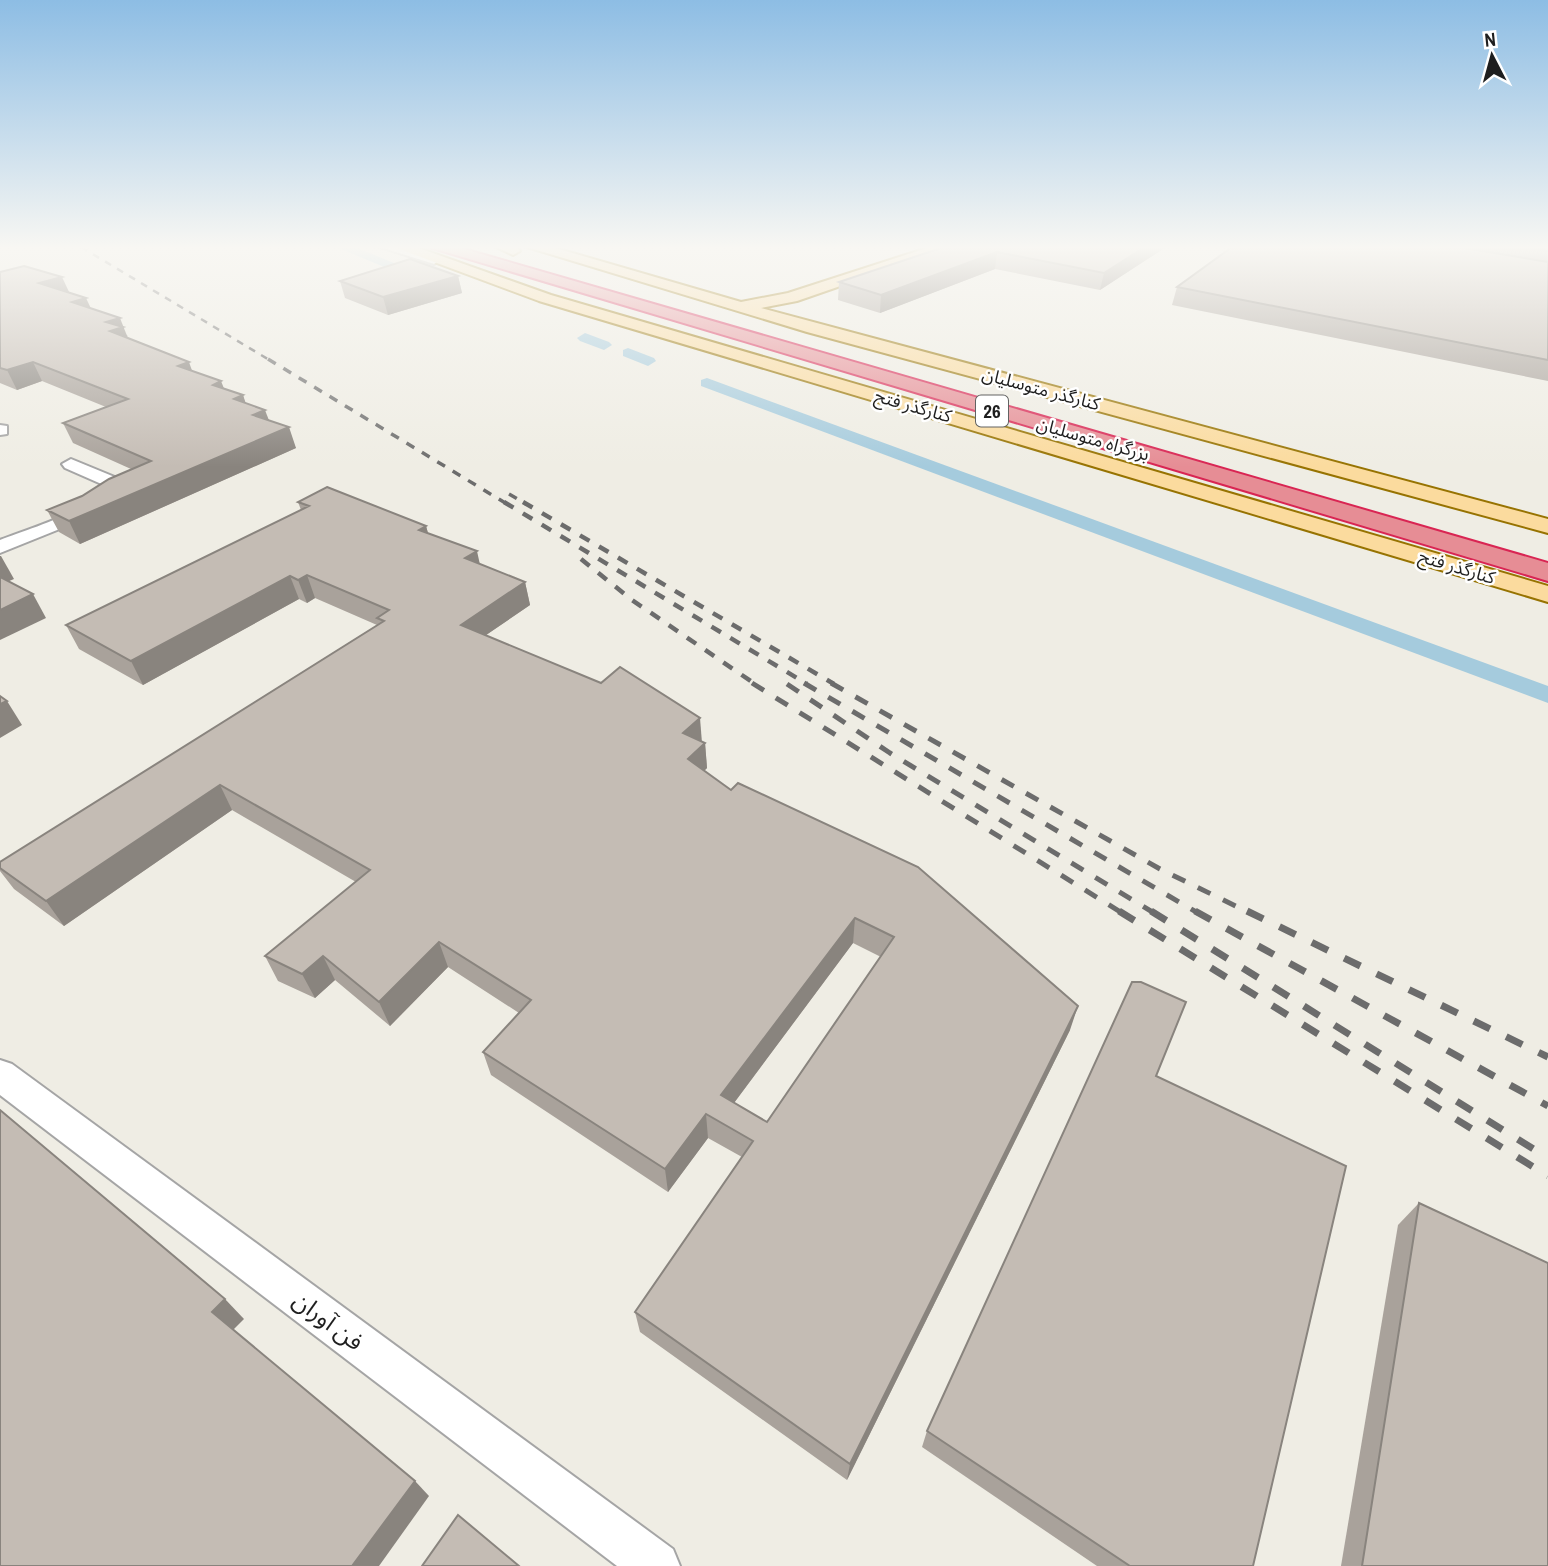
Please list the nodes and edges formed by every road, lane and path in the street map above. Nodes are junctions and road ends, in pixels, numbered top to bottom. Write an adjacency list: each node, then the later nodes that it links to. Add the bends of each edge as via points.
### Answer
1 (622, 320): 7 (main road, کنارگذر فتح)
2 (699, 320): 9 (highway, بزرگراه متوسلیان / 26)
3 (763, 320): 12 (highway, بزرگراه متوسلیان / 26)
4 (773, 320): 6 (main road, کنارگذر متوسلیان)
5 (799, 320): 6 (main road)
6 (813, 328): 10 (main road, کنارگذر متوسلیان)
7 (928, 410): 9 (highway, via 1221,485); 14 (main road, کنارگذر فتح)
8 (71, 464): 11 (street, via 116,484 108,498)
9 (1302, 501): 13 (highway, بزرگراه متوسلیان / 26)
10 (1548, 526)
11 (0, 547)
12 (1548, 548)
13 (1548, 572)
14 (1548, 594)
15 (0, 1075): 16 (street, فن آوران)
16 (656, 1566)

